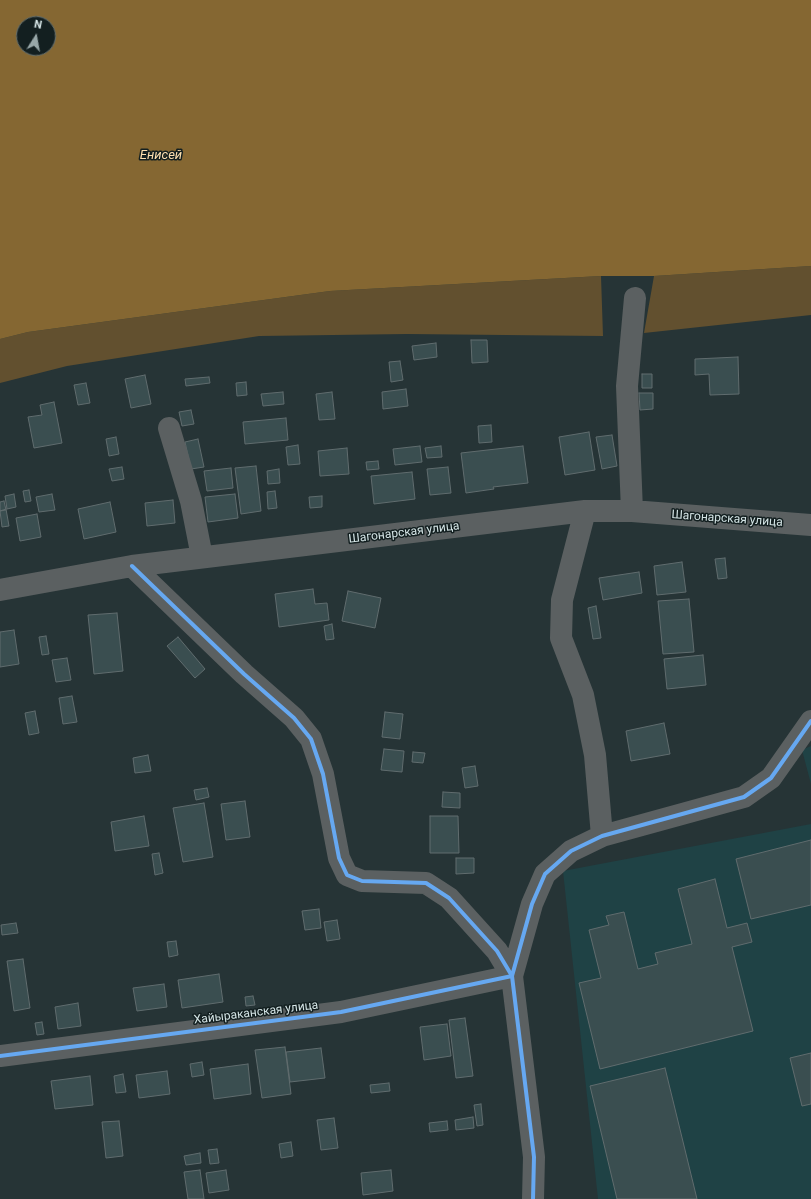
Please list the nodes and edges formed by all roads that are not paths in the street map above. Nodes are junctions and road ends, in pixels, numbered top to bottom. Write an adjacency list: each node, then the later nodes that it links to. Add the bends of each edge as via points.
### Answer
1 (635, 298): 4 (street, via 627,386)
2 (169, 428): 6 (street, via 191,501)
3 (585, 511): 4 (street, Шагонарская улица); 6 (street, Шагонарская улица); 10 (street, via 562,600 561,638 583,695 595,755)
4 (632, 511): 5 (street, Шагонарская улица)
5 (811, 525)
6 (202, 557): 7 (street, Шагонарская улица)
7 (132, 566): 8 (street, Шагонарская улица); 11 (street, via 244,674 294,718 311,739 323,774 339,858 347,875 362,881 426,883 449,898 497,951)
8 (0, 590)
9 (811, 721): 10 (street, via 771,778 744,797)
10 (602, 836): 11 (street, via 571,851 545,874 532,904)
11 (512, 976): 12 (street, Хайыраканская улица, via 341,1012); 13 (street, via 534,1157)
12 (0, 1056)
13 (533, 1199)

